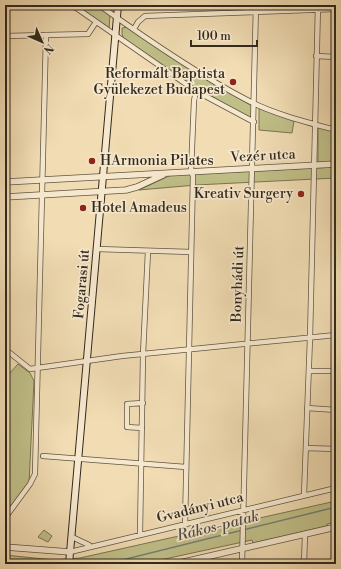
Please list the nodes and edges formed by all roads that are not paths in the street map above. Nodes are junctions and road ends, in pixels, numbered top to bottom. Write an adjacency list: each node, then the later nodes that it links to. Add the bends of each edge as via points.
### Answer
1 (72, 5): 9 (street)
2 (99, 5): 8 (street)
3 (118, 5): 8 (main road, Fogarasi út)
4 (256, 5): 7 (street, Bonyhádi út)
5 (318, 7): 6 (street); 7 (street); 14 (street)
6 (336, 8)
7 (256, 11): 10 (street, via 145,16); 17 (street, Bonyhádi út)
8 (116, 18): 10 (street); 13 (main road, Fogarasi út)
9 (96, 22): 11 (street, via 88,34); 13 (street)
10 (134, 29): 17 (street, via 204,75)
11 (46, 34): 12 (street); 28 (street)
12 (5, 36)
13 (115, 36): 16 (street); 27 (main road, Fogarasi út)
14 (316, 56): 15 (street); 19 (street)
15 (336, 57)
16 (196, 91): 18 (street); 24 (street)
17 (253, 103): 18 (street, Bonyhádi út); 19 (street)
18 (254, 122): 23 (street, Bonyhádi út)
19 (315, 124): 20 (street); 22 (street)
20 (336, 130)
21 (336, 164): 22 (street, Vezér utca)
22 (315, 165): 23 (street, Vezér utca); 39 (street)
23 (253, 169): 24 (street, Vezér utca); 40 (street, Bonyhádi út)
24 (191, 171): 25 (street, Vezér utca); 37 (street)
25 (168, 173): 26 (street, Vezér utca); 30 (street, Vezér utca)
26 (143, 175): 27 (street, Vezér utca); 30 (street)
27 (104, 177): 28 (street, Vezér utca); 31 (street, via 101,184); 32 (main road, Fogarasi út)
28 (43, 180): 29 (street, Vezér utca); 33 (street)
29 (5, 182)
30 (145, 184): 32 (street, Vezér utca, via 126,190)
31 (90, 192): 32 (street, Vezér utca); 33 (street, Vezér utca)
32 (103, 192): 35 (main road, Fogarasi út)
33 (42, 195): 34 (street, Vezér utca); 45 (street)
34 (5, 197)
35 (97, 249): 36 (street); 44 (main road, Fogarasi út)
36 (148, 251): 37 (street); 43 (street)
37 (192, 252): 42 (street)
38 (336, 335): 39 (street)
39 (310, 338): 40 (street); 46 (street)
40 (248, 344): 42 (street); 60 (street, Bonyhádi út)
41 (5, 350): 45 (street, via 30,369)
42 (188, 351): 43 (street); 57 (street)
43 (143, 354): 44 (street); 48 (street)
44 (88, 361): 45 (street); 55 (main road, Fogarasi út)
45 (38, 367): 61 (street, via 34,474 30,484)
46 (309, 371): 47 (street); 49 (street)
47 (336, 371)
48 (143, 403): 51 (street); 51 (street, via 127,404 127,428)
49 (307, 408): 50 (street); 52 (street)
50 (336, 410)
51 (142, 428): 56 (street)
52 (306, 448): 53 (street); 59 (street)
53 (336, 449)
54 (43, 456): 55 (street)
55 (79, 460): 56 (street); 66 (main road, Fogarasi út)
56 (142, 464): 57 (street); 65 (street)
57 (186, 467): 62 (street)
58 (336, 488): 59 (street, Gvadányi utca)
59 (304, 495): 60 (street, Gvadányi utca)
60 (243, 510): 62 (street, Gvadányi utca); 69 (street, Bonyhádi út)
61 (5, 518)
62 (185, 524): 65 (street, Gvadányi utca)
63 (336, 527): 64 (street)
64 (305, 534): 69 (street); 75 (street)
65 (140, 535): 67 (street, Gvadányi utca)
66 (72, 537): 67 (street); 70 (main road, Fogarasi út)
67 (90, 546): 70 (street, Gvadányi utca)
68 (5, 547): 70 (street)
69 (242, 549): 71 (street); 74 (street, Bonyhádi út)
70 (70, 552): 72 (main road, Fogarasi út)
71 (182, 563): 73 (street)
72 (69, 564)
73 (175, 564)
74 (242, 564)
75 (304, 564)

